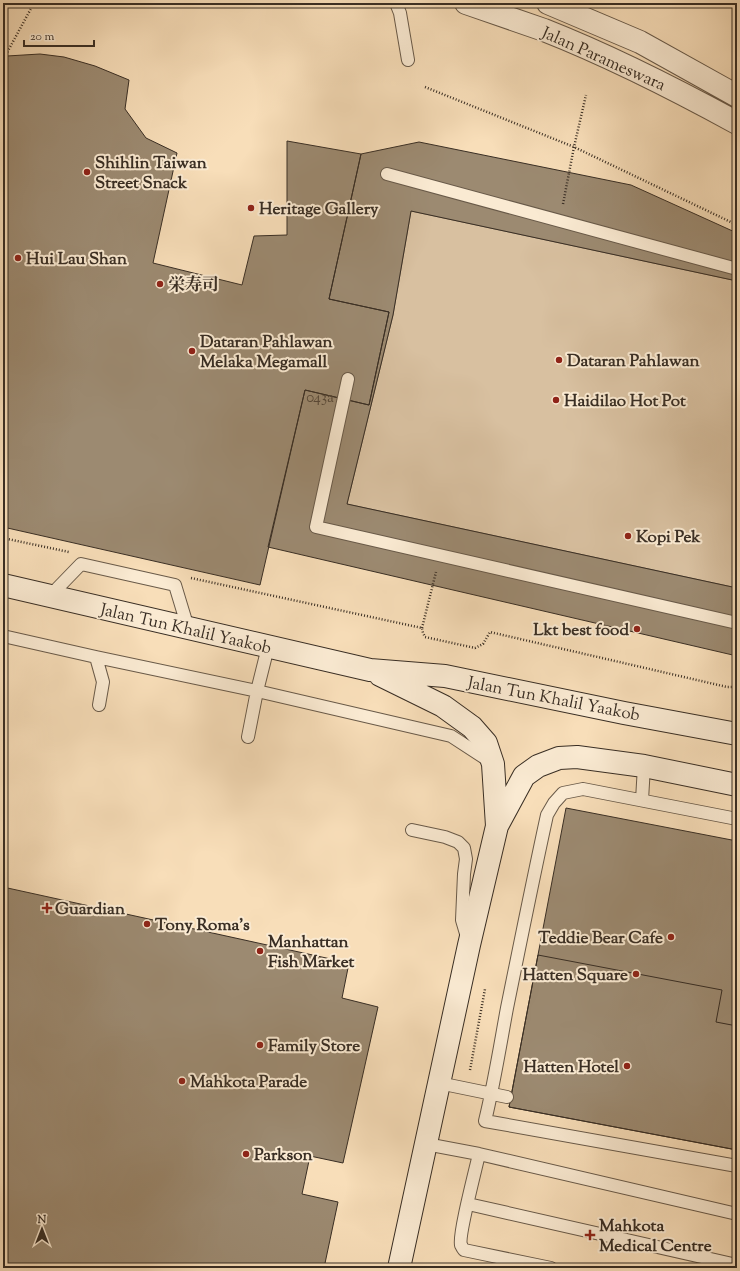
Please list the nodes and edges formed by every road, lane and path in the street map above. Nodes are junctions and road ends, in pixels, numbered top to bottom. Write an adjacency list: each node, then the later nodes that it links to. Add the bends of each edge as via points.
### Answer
1 (34, 3): 5 (path)
2 (396, 3): 6 (lane)
3 (466, 3): 10 (main road, Jalan Parameswara, via 544,30 592,51 643,74)
4 (548, 3): 9 (main road, Jalan Parameswara, via 640,42)
5 (3, 60)
6 (408, 60)
7 (425, 87): 11 (path)
8 (586, 95): 11 (path)
9 (737, 96)
10 (737, 123)
11 (574, 148): 13 (path); 14 (path)
12 (387, 174): 15 (lane)
13 (562, 210)
14 (737, 225)
15 (737, 269)
16 (348, 379): 23 (lane, via 316,527)
17 (3, 538): 18 (path)
18 (73, 553)
19 (437, 567): 25 (path)
20 (189, 578): 25 (path)
21 (3, 585): 22 (main road, Jalan Tun Khalil Yaakob)
22 (50, 596): 24 (main road, Jalan Tun Khalil Yaakob); 24 (lane, via 81,564 175,585)
23 (737, 623)
24 (188, 628): 27 (main road, Jalan Tun Khalil Yaakob)
25 (422, 628): 30 (path, via 425,637 475,648 483,644 490,632)
26 (3, 636): 28 (lane)
27 (268, 647): 29 (main road, Jalan Tun Khalil Yaakob); 31 (lane)
28 (96, 657): 31 (lane); 32 (lane, via 103,682)
29 (370, 670): 33 (main road, Jalan Tun Khalil Yaakob, via 445,676); 35 (main road, Jalan Tun Khalil Yaakob, via 443,706 472,727 486,743)
30 (737, 687)
31 (257, 691): 34 (lane); 35 (lane, via 451,736)
32 (99, 705)
33 (737, 734)
34 (248, 737)
35 (493, 764): 40 (main road, Jalan Tun Khalil Yaakob)
36 (644, 766): 37 (main road); 38 (lane); 40 (main road, via 577,756 559,758 538,766 524,776)
37 (737, 784)
38 (642, 800): 39 (lane); 44 (lane, via 583,789 563,793 547,815)
39 (737, 818)
40 (497, 826): 42 (main road)
41 (412, 830): 42 (lane, via 445,837 458,842 464,848 466,859 462,920)
42 (469, 945): 43 (main road)
43 (439, 1083): 44 (lane); 46 (main road)
44 (492, 1094): 45 (lane); 48 (lane, via 485,1121)
45 (507, 1097)
46 (426, 1144): 47 (lane); 52 (main road)
47 (479, 1154): 49 (lane); 50 (lane)
48 (737, 1166)
49 (468, 1204): 51 (lane); 53 (lane, via 460,1239 464,1250)
50 (737, 1214)
51 (737, 1265)
52 (399, 1268)
53 (551, 1268)

